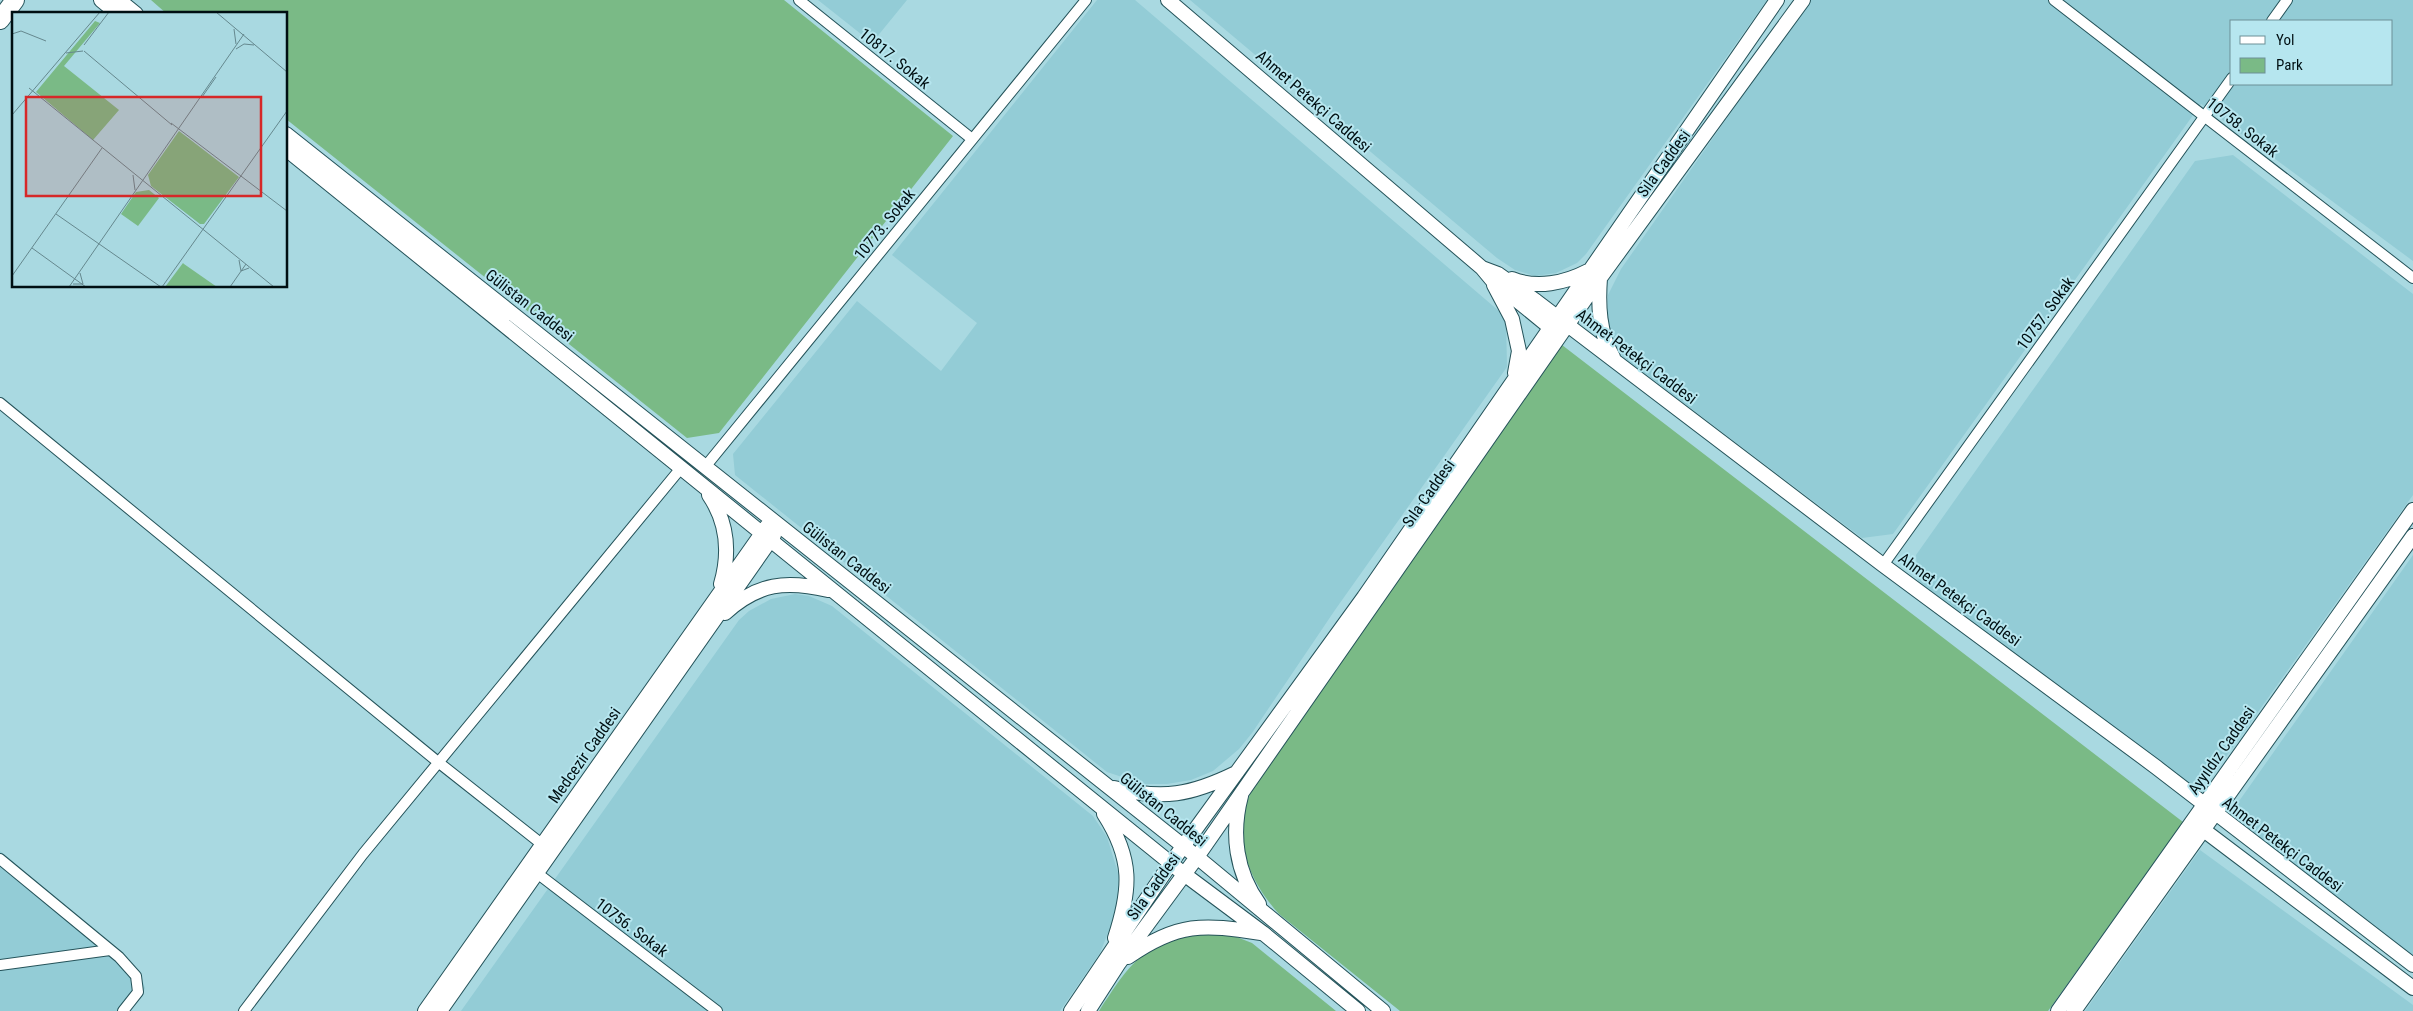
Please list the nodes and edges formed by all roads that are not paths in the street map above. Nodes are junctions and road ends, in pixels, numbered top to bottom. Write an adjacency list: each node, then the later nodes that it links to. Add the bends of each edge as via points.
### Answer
1 (15, 0): 13 (highway)
2 (101, 0): 11 (street)
3 (119, 0): 12 (street)
4 (799, 0): 18 (street, 10817. Sokak)
5 (1086, 0): 18 (street, 10773. Sokak)
6 (1168, 0): 21 (street, Ahmet Petekçi Caddesi)
7 (1777, 0): 20 (street, Sıla Caddesi)
8 (1803, 0): 20 (street, Sıla Caddesi)
9 (2054, 0): 16 (street, 10758. Sokak)
10 (2288, 0): 14 (street)
11 (116, 12)
12 (134, 12)
13 (0, 20)
14 (2273, 20)
15 (2230, 81): 16 (street, 10757. Sokak)
16 (2204, 117): 22 (street, 10758. Sokak); 34 (street, 10757. Sokak)
17 (288, 136): 27 (street, Gülistan Caddesi)
18 (972, 139): 27 (street, 10773. Sokak)
19 (288, 151): 28 (street, Gülistan Caddesi)
20 (1594, 274): 21 (street, via 1538,284); 23 (street, Sıla Caddesi); 24 (street, via 1601,322)
21 (1495, 277): 23 (street, Ahmet Petekçi Caddesi); 25 (street, via 1512,319 1519,350)
22 (2413, 278)
23 (1559, 326): 24 (street, Ahmet Petekçi Caddesi); 25 (street, Sıla Caddesi); 41 (street, Sıla Caddesi)
24 (1616, 362): 34 (street, Ahmet Petekçi Caddesi)
25 (1513, 380): 39 (street, Sıla Caddesi)
26 (0, 403): 38 (street)
27 (705, 467): 31 (street, Gülistan Caddesi)
28 (681, 468): 29 (street, Gülistan Caddesi); 38 (street)
29 (700, 482): 33 (street, Gülistan Caddesi); 36 (street, via 718,511 726,533 725,570)
30 (2413, 510): 43 (street, Ayyıldız Caddesi)
31 (776, 523): 33 (street, Medcezir Caddesi); 40 (street, Gülistan Caddesi)
32 (2413, 536): 44 (street, Ayyıldız Caddesi)
33 (765, 537): 35 (street, Gülistan Caddesi); 36 (street, Medcezir Caddesi); 37 (street, Medcezir Caddesi)
34 (1883, 565): 43 (street, Ahmet Petekçi Caddesi)
35 (833, 592): 37 (street, via 799,584 762,589 732,607); 42 (street, Gülistan Caddesi)
36 (718, 594): 47 (street, Medcezir Caddesi)
37 (708, 629): 47 (street, Medcezir Caddesi)
38 (438, 762): 47 (street); 63 (street, via 363,854)
39 (1239, 772): 40 (street, via 1188,792 1137,794); 46 (street, Sıla Caddesi)
40 (1109, 787): 46 (street, Gülistan Caddesi)
41 (1244, 787): 48 (street, Sıla Caddesi); 55 (street, via 1237,816 1238,858 1246,883)
42 (1096, 803): 50 (street, Gülistan Caddesi); 58 (street, via 1114,830 1124,857 1128,883)
43 (2203, 806): 44 (street, Ahmet Petekçi Caddesi); 45 (street, Ayyıldız Caddesi)
44 (2215, 814): 45 (street, Ayyıldız Caddesi); 60 (street, Ahmet Petekçi Caddesi)
45 (2198, 826): 61 (street); 71 (street, Ayyıldız Caddesi); 72 (street, Ayyıldız Caddesi)
46 (1184, 847): 48 (street, Gülistan Caddesi); 50 (street, Sıla Caddesi)
47 (547, 849): 53 (street, Medcezir Caddesi)
48 (1197, 857): 54 (street, Sıla Caddesi); 55 (street, Gülistan Caddesi)
49 (0, 859): 51 (street)
50 (1172, 863): 54 (street, Gülistan Caddesi); 58 (street, Sıla Caddesi)
51 (12, 869): 52 (street); 57 (street)
52 (0, 870)
53 (533, 870): 64 (street, Medcezir Caddesi); 65 (street, Medcezir Caddesi); 66 (street, 10756. Sokak)
54 (1184, 874): 56 (street, Gülistan Caddesi); 58 (street, Sıla Caddesi)
55 (1268, 917): 70 (street, Gülistan Caddesi)
56 (1263, 933): 58 (street, via 1197,926); 69 (street, Gülistan Caddesi)
57 (110, 950): 59 (street); 62 (street, via 136,976 138,992)
58 (1115, 958): 67 (street); 68 (street, Sıla Caddesi)
59 (0, 965)
60 (2413, 965)
61 (2413, 988)
62 (123, 1011)
63 (244, 1011)
64 (425, 1011)
65 (440, 1011)
66 (718, 1011)
67 (1071, 1011)
68 (1088, 1011)
69 (1358, 1011)
70 (1383, 1011)
71 (2058, 1011)
72 (2074, 1011)

